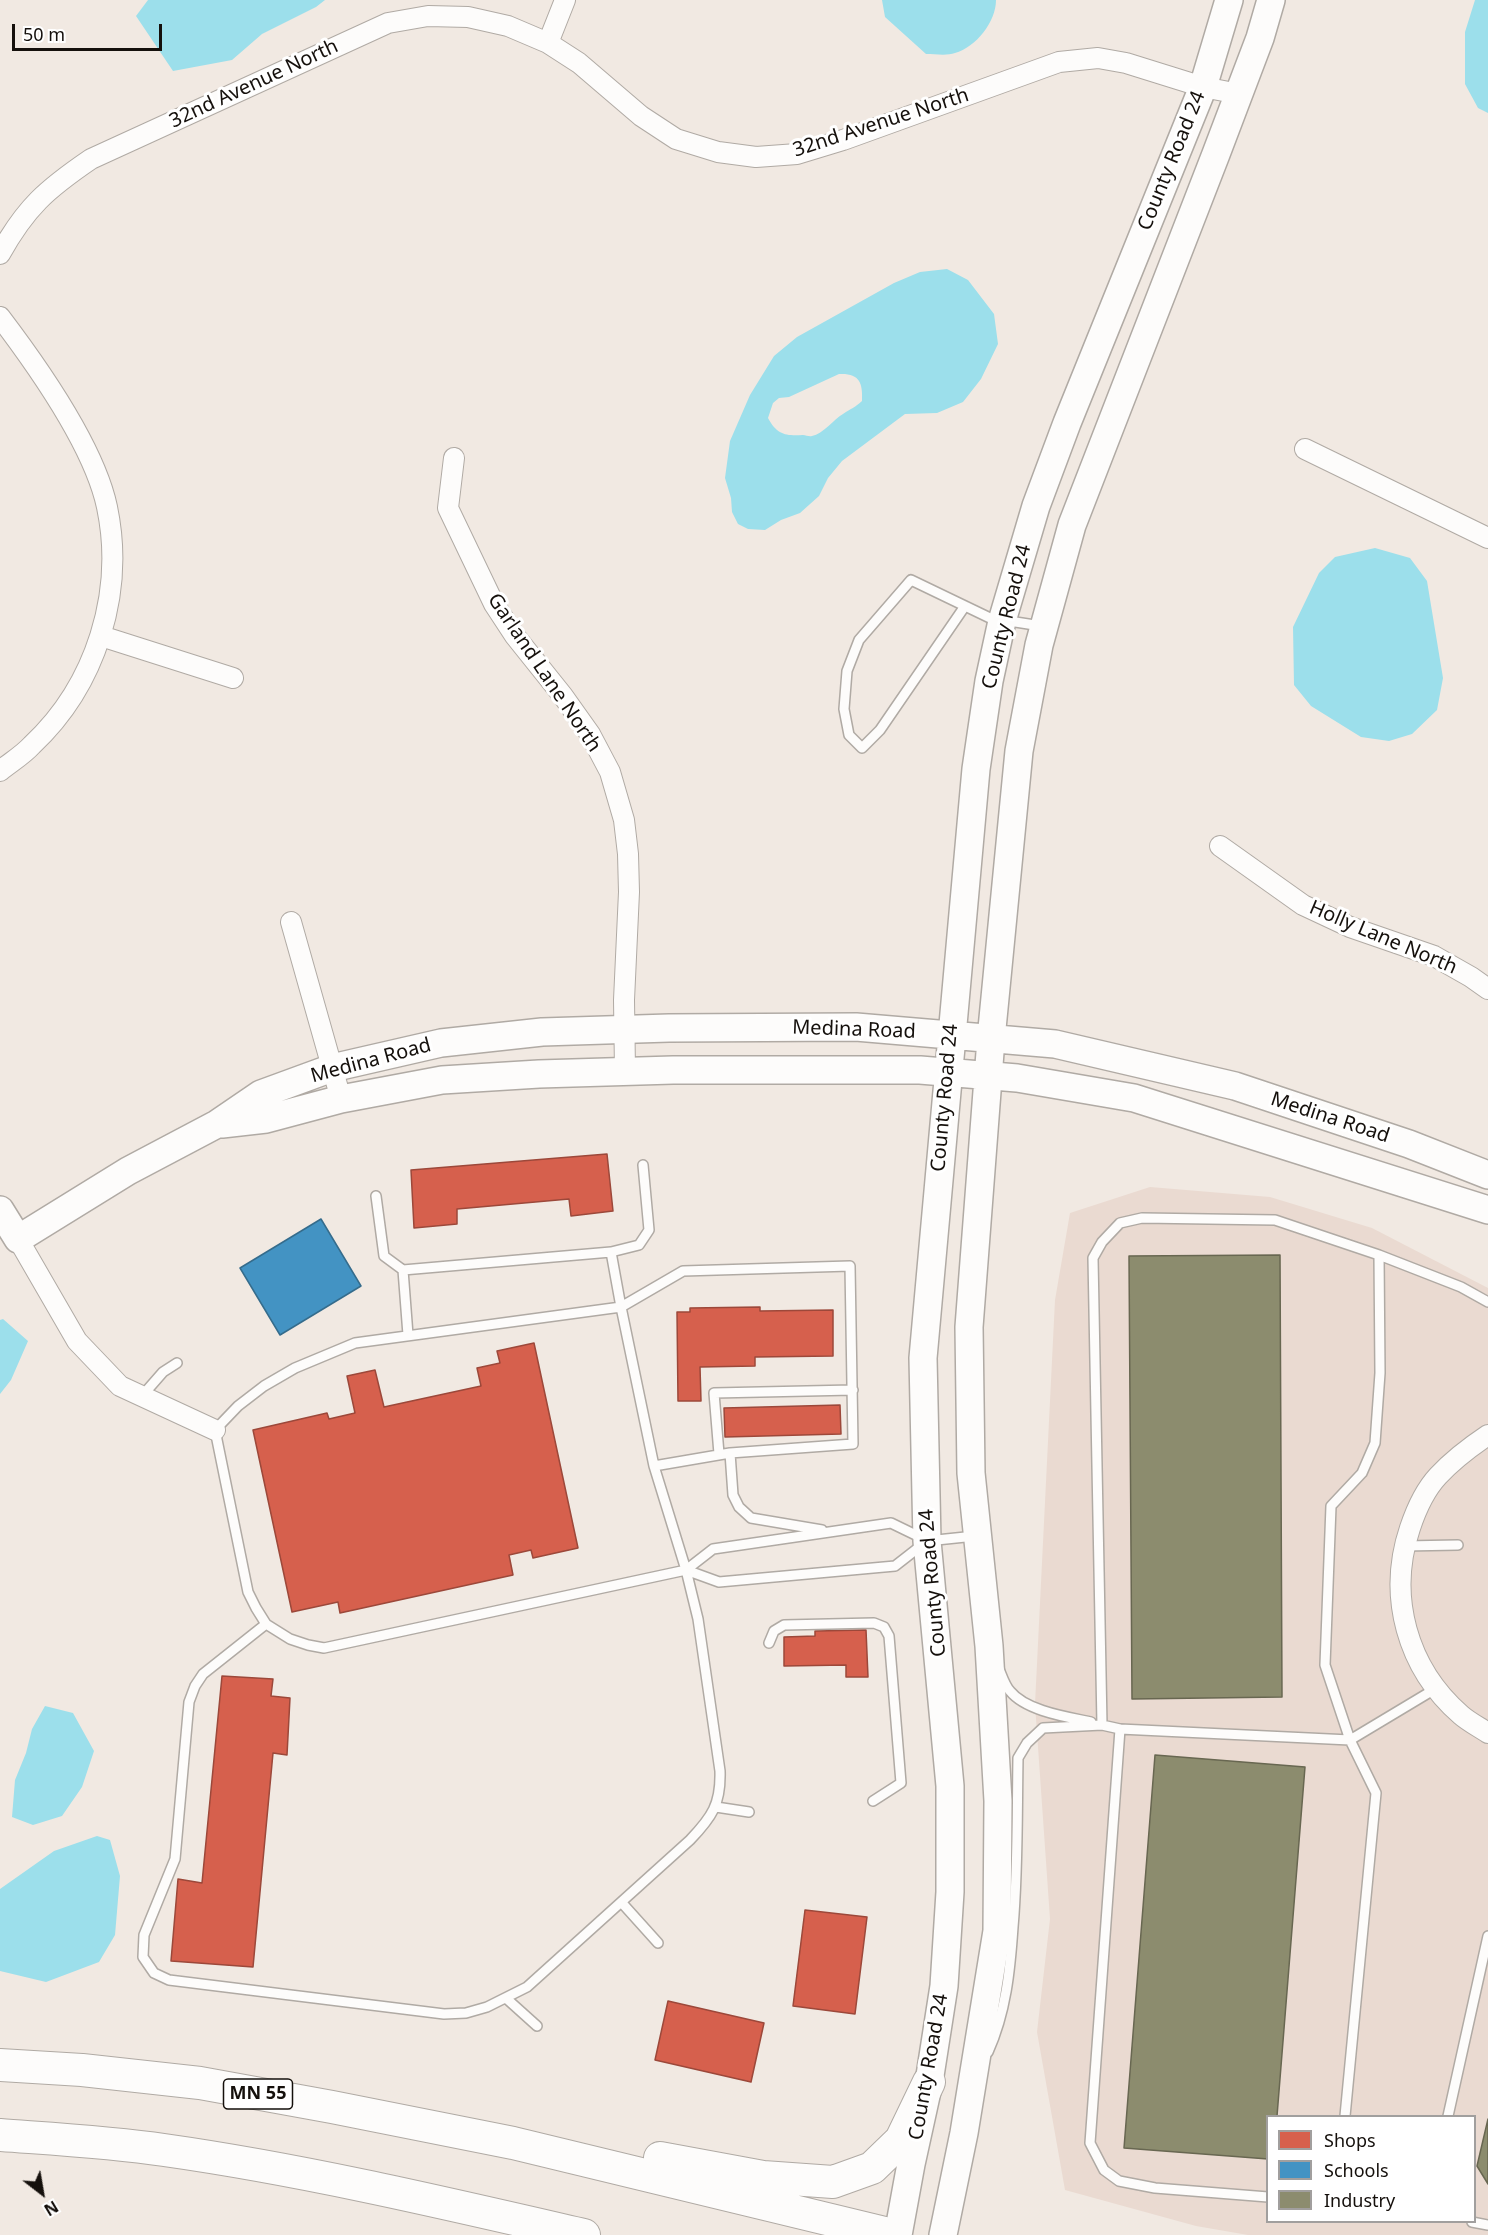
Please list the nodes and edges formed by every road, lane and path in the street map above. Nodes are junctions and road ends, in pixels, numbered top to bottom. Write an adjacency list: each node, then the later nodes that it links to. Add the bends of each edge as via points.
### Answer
1 (566, 0): 4 (street)
2 (1229, 0): 5 (street, County Road 24)
3 (1271, 0): 6 (street, County Road 24)
4 (548, 43): 5 (street, 32nd Avenue North, via 676,139 718,152 756,157 797,154 1059,62 1098,58); 7 (street, 32nd Avenue North, via 508,26 468,17 428,16 388,23 91,159 54,185 32,207)
5 (1203, 87): 6 (street, 32nd Avenue North); 13 (street, County Road 24, via 1067,423 1036,506)
6 (1239, 94): 14 (street, County Road 24, via 1072,525)
7 (0, 254)
8 (0, 317): 15 (street, via 74,427 107,506 111,593)
9 (1305, 449): 11 (street)
10 (454, 458): 21 (street, Garland Lane North, via 448,508 494,604 590,734 609,772 624,820 629,892)
11 (1488, 538)
12 (965, 606): 12 (lane, via 911,580 859,640 847,671 844,709 849,735 862,748 880,730); 13 (lane)
13 (1002, 621): 14 (lane); 22 (street, County Road 24, via 976,769)
14 (1045, 627): 23 (street, County Road 24, via 1020,751)
15 (101, 636): 16 (street); 17 (street, via 85,676 61,714 32,746)
16 (233, 678)
17 (0, 771)
18 (1220, 846): 20 (street, Holly Lane North, via 1303,905 1350,927 1434,956)
19 (291, 922): 24 (street)
20 (1488, 989)
21 (624, 1029): 22 (street, Medina Road, via 856,1027); 24 (street, Medina Road, via 542,1032 441,1043); 25 (street, Garland Lane North)
22 (951, 1036): 23 (street, Medina Road); 26 (street, County Road 24)
23 (991, 1039): 27 (street, County Road 24); 31 (street, Medina Road, via 1055,1044 1235,1086 1409,1144)
24 (332, 1068): 28 (street); 29 (street, Medina Road, via 261,1094)
25 (625, 1071): 26 (street, Medina Road, via 825,1069); 28 (street, Medina Road, via 442,1080)
26 (948, 1073): 27 (street, Medina Road); 52 (street, County Road 24, via 923,1358)
27 (990, 1076): 34 (street, Medina Road, via 1134,1098); 51 (street, County Road 24, via 969,1327 971,1473)
28 (341, 1099): 29 (street, Medina Road, via 266,1119)
29 (217, 1124): 35 (street, Medina Road, via 128,1171)
30 (643, 1165): 36 (lane, via 649,1230 639,1245)
31 (1488, 1175)
32 (376, 1196): 38 (lane, via 384,1256)
33 (0, 1210): 35 (street)
34 (1488, 1210)
35 (18, 1239): 44 (street, via 77,1341 120,1386)
36 (611, 1252): 38 (lane); 40 (lane)
37 (1379, 1255): 39 (lane, via 1461,1287); 60 (lane, via 1275,1220 1142,1218 1120,1223 1102,1242 1093,1258); 63 (lane, via 1380,1373 1375,1443 1362,1473 1331,1506 1325,1665)
38 (403, 1270): 41 (lane)
39 (1488, 1302)
40 (621, 1307): 41 (lane); 43 (lane, via 683,1271 850,1266); 49 (lane)
41 (408, 1335): 45 (lane, via 355,1343 296,1368 238,1406)
42 (177, 1363): 44 (lane)
43 (853, 1390): 47 (lane, via 854,1444); 48 (lane, via 714,1393)
44 (142, 1396): 45 (street)
45 (215, 1430): 56 (lane, via 248,1592)
46 (1488, 1435): 54 (street, via 1436,1478 1416,1511)
47 (730, 1452): 48 (lane); 50 (lane, via 733,1495 750,1518)
48 (719, 1454): 49 (lane)
49 (654, 1466): 55 (lane)
50 (830, 1532): 52 (lane, via 891,1522); 55 (lane, via 712,1549)
51 (978, 1536): 52 (lane); 58 (street, County Road 24)
52 (927, 1541): 55 (lane, via 895,1566 719,1582); 73 (street, County Road 24, via 950,1786 946,1962)
53 (1458, 1545): 54 (lane)
54 (1404, 1546): 59 (street, via 1399,1583 1403,1621 1416,1657)
55 (686, 1570): 56 (lane, via 324,1648 290,1639); 65 (lane, via 698,1619 720,1771)
56 (266, 1623): 70 (lane, via 203,1674 189,1702 175,1859 144,1935 143,1957 154,1973 169,1980 444,2014 466,2013)
57 (769, 1642): 64 (lane, via 774,1631 784,1624 874,1623 885,1628 889,1636 901,1783)
58 (989, 1646): 60 (lane, via 1009,1691 1023,1701 1041,1710); 74 (street, County Road 24, via 998,1801 997,1932)
59 (1435, 1689): 62 (street, via 1462,1716); 63 (lane)
60 (1102, 1725): 61 (lane); 74 (lane, via 1043,1728 1018,1758 1017,1884 1010,1970 998,2030)
61 (1120, 1729): 63 (lane); 79 (lane, via 1090,2143 1104,2170 1119,2181)
62 (1488, 1733)
63 (1350, 1740): 75 (lane, via 1376,1793)
64 (873, 1801)
65 (717, 1808): 66 (lane); 67 (lane, via 696,1834)
66 (749, 1812)
67 (622, 1903): 69 (lane); 70 (lane, via 527,1987)
68 (1488, 1936): 76 (lane)
69 (658, 1943)
70 (507, 1999): 71 (lane)
71 (537, 2026)
72 (0, 2065): 78 (main road, MN 55, via 200,2083)
73 (929, 2082): 78 (main road, via 901,2140 872,2168 833,2182 763,2177 618,2150); 82 (street, County Road 24)
74 (972, 2087): 83 (street, County Road 24)
75 (1345, 2115)
76 (1448, 2115)
77 (0, 2135): 80 (main road, via 162,2150 269,2167)
78 (513, 2143): 81 (main road, MN 55)
79 (1266, 2198)
80 (584, 2235)
81 (893, 2235)
82 (898, 2235)
83 (943, 2235)

